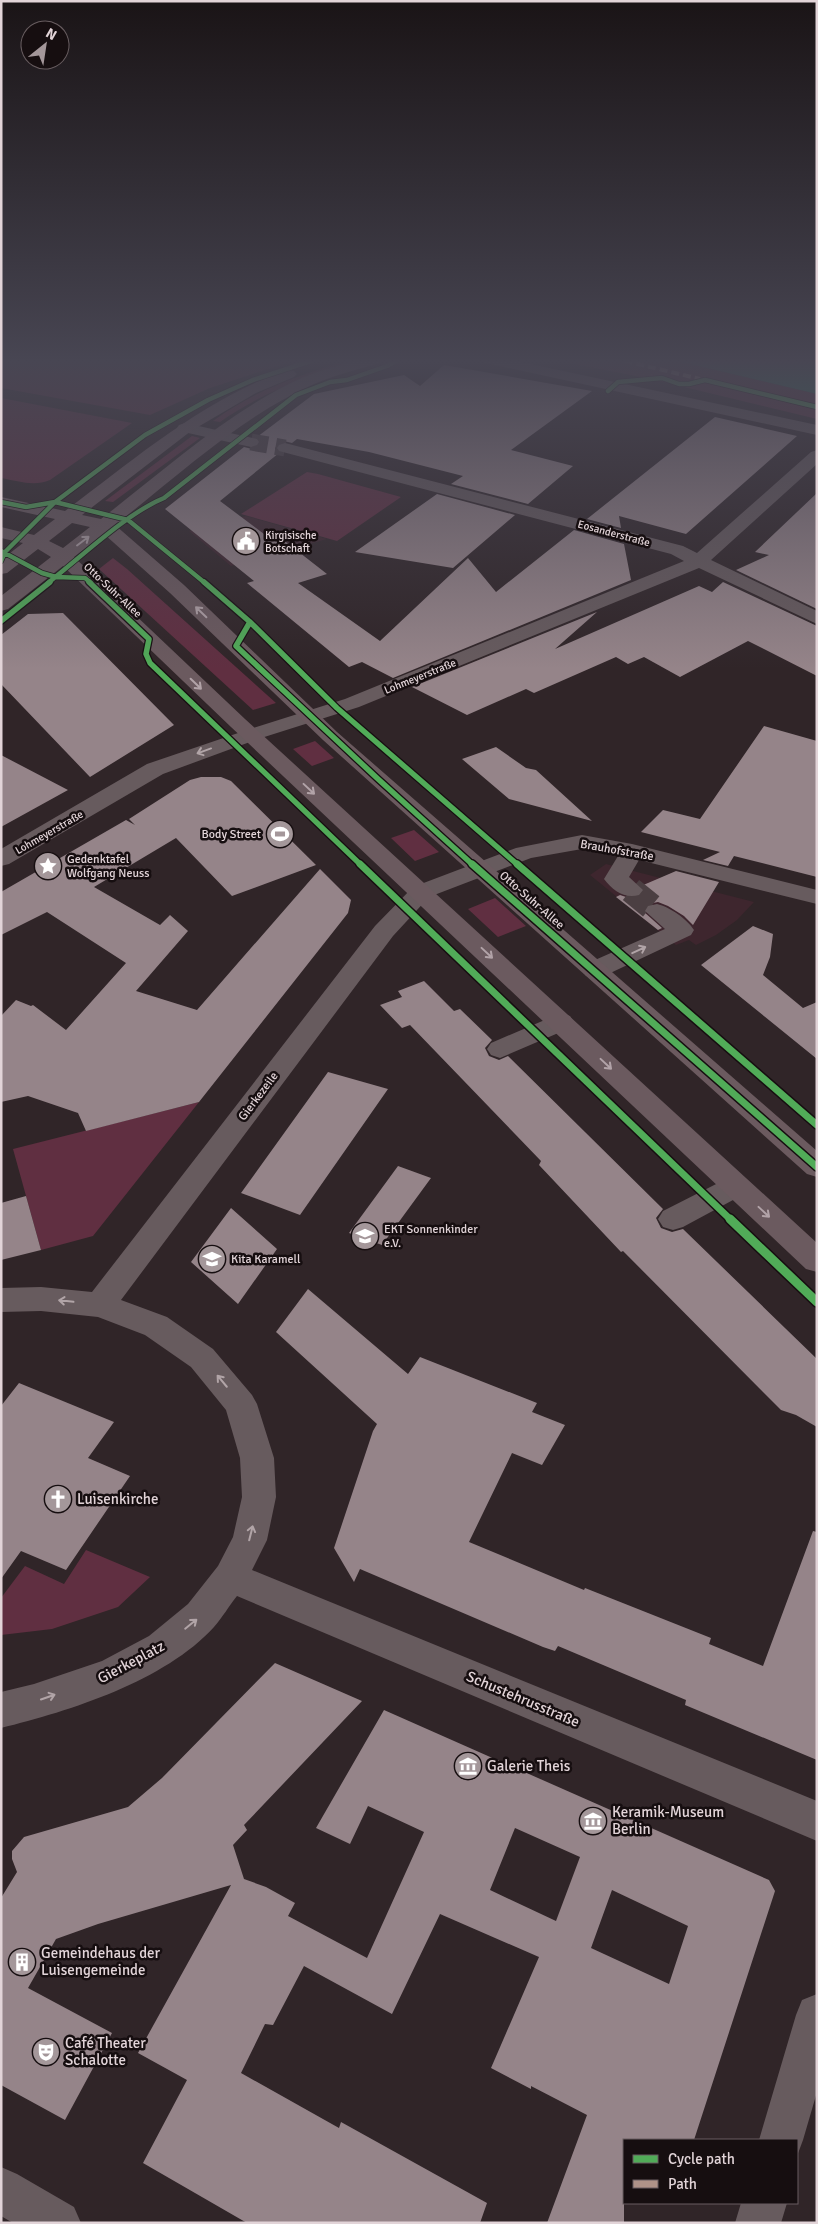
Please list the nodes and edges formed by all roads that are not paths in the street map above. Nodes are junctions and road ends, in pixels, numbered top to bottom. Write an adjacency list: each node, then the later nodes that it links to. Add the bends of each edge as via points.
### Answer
1 (141, 462): 6 (main road)
2 (185, 462): 7 (main road)
3 (341, 462): 11 (street, Eosanderstraße, via 677,550)
4 (809, 462): 11 (street, Lohmeyerstraße)
5 (1, 502): 6 (main road)
6 (70, 517): 7 (main road); 9 (main road)
7 (104, 525): 10 (main road, one-way to 7); 15 (main road, Otto-Suhr-Allee, one-way to 7, via 177,589)
8 (1, 532): 9 (main road, Otto-Suhr-Allee)
9 (38, 542): 10 (main road, Otto-Suhr-Allee); 12 (main road)
10 (63, 556): 13 (main road); 16 (main road, Otto-Suhr-Allee, one-way to 16)
11 (699, 561): 14 (street, Eosanderstraße); 15 (street, Lohmeyerstraße, via 352,703)
12 (1, 569)
13 (1, 605)
14 (817, 618)
15 (310, 717): 16 (street, Lohmeyerstraße); 19 (main road, Otto-Suhr-Allee)
16 (250, 735): 18 (street, Lohmeyerstraße, one-way to 18, via 155,769); 21 (main road, Otto-Suhr-Allee, one-way to 21)
17 (632, 851): 19 (street, Brauhofstraße, via 582,842 569,843); 20 (street, via 616,879); 22 (street, Brauhofstraße)
18 (1, 859)
19 (479, 868): 21 (street, Brauhofstraße); 24 (main road, Otto-Suhr-Allee)
20 (631, 890)
21 (420, 892): 25 (main road, Otto-Suhr-Allee, one-way to 25); 32 (street, Gierkezeile, via 378,938)
22 (817, 897)
23 (657, 912): 24 (street, one-way to 23, via 682,930)
24 (595, 970): 27 (main road, Otto-Suhr-Allee)
25 (561, 1022): 26 (street); 28 (main road, Otto-Suhr-Allee, one-way to 28)
26 (500, 1049)
27 (817, 1167)
28 (736, 1186): 29 (street); 30 (main road, Otto-Suhr-Allee, one-way to 30)
29 (673, 1219)
30 (817, 1261)
31 (1, 1300): 32 (street, Gierkeplatz, one-way to 31, via 41,1299)
32 (100, 1305): 33 (street, Gierkeplatz, one-way to 32, via 250,1540 259,1497 257,1458 241,1404 202,1358 156,1326)
33 (230, 1577): 34 (street, Gierkeplatz, one-way to 33, via 112,1675 162,1648 201,1616); 35 (street, Schustehrusstraße)
34 (1, 1710)
35 (817, 1821)
36 (817, 2015): 37 (street)
37 (781, 2139)
38 (1, 2190): 40 (street)
39 (764, 2204): 41 (street)
40 (58, 2223)
41 (758, 2223)

